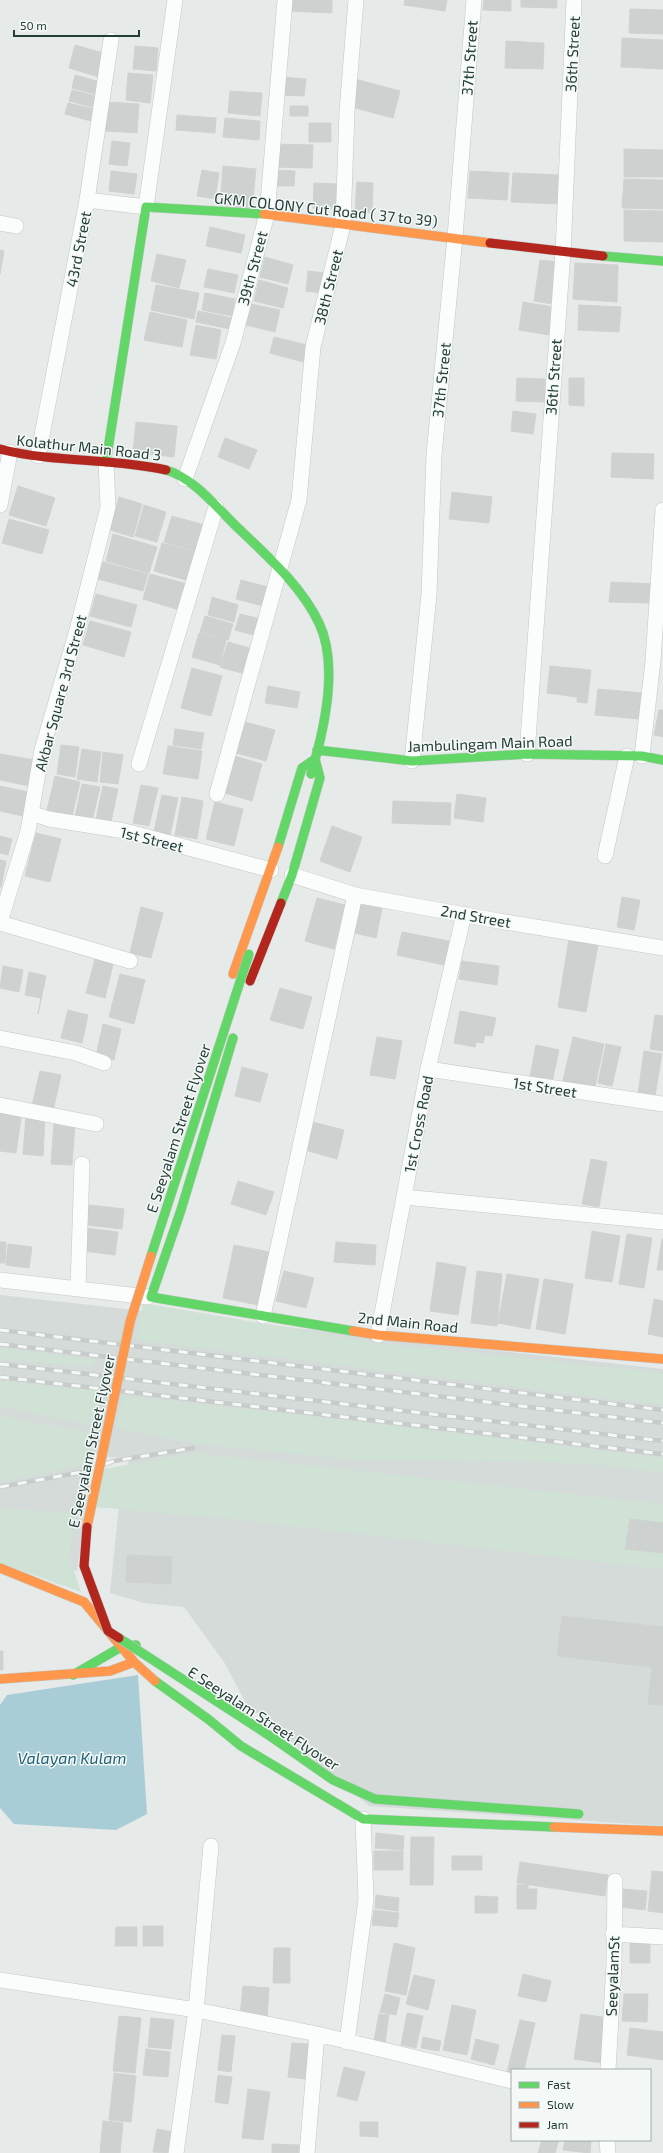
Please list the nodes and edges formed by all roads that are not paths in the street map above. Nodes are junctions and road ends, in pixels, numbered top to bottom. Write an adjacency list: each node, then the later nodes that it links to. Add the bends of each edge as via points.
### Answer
1 (175, 0): 8 (street)
2 (285, 0): 9 (street, 39th Street)
3 (356, 0): 11 (street, 38th Street, via 347,111)
4 (474, 0): 13 (street, 37th Street)
5 (574, 0): 14 (street, 36th Street)
6 (111, 40): 7 (street, 43rd Street)
7 (87, 200): 8 (street); 17 (street, 43rd Street)
8 (146, 207): 9 (street, GKM COLONY Cut Road ( 37 to 39)); 18 (street)
9 (266, 214): 11 (street, GKM COLONY Cut Road ( 37 to 39)); 19 (street, 39th Street, via 233,343)
10 (0, 222): 12 (street)
11 (343, 225): 13 (street, GKM COLONY Cut Road ( 37 to 39)); 23 (street, 38th Street, via 313,347 299,500)
12 (16, 226)
13 (456, 237): 14 (street, GKM COLONY Cut Road ( 37 to 39)); 29 (street, 37th Street, via 434,456 429,595)
14 (563, 252): 15 (street, GKM COLONY Cut Road ( 37 to 39)); 24 (street, 36th Street)
15 (663, 261)
16 (5, 451): 17 (street, Kolathur Main Road 3); 20 (street)
17 (38, 456): 18 (street, Kolathur Main Road 3)
18 (106, 462): 19 (street, Kolathur Main Road 3, via 147,465 170,470); 33 (street, Akbar Square 3rd Street, via 108,507 77,630 42,750)
19 (185, 480): 21 (street, Kolathur Main Road 3)
20 (0, 505)
21 (216, 506): 23 (street, Kolathur Main Road 3); 30 (street)
22 (663, 510): 27 (street, via 653,661)
23 (281, 571): 25 (street, Kolathur Main Road 3, via 316,617 325,637 329,679 327,716); 32 (street, 38th Street)
24 (527, 754): 26 (street, Jambulingam Main Road); 29 (street, Jambulingam Main Road)
25 (316, 755): 29 (street, Jambulingam Main Road); 31 (street, Kolathur Main Road 3); 36 (street, via 320,778); 36 (street, via 302,768)
26 (627, 756): 27 (street, Jambulingam Main Road); 35 (street)
27 (642, 756): 28 (street, Jambulingam Main Road)
28 (663, 760)
29 (412, 761)
30 (138, 764)
31 (308, 784)
32 (217, 794)
33 (31, 812): 36 (street, 1st Street, via 49,819 125,831); 40 (street, Akbar Square 3rd Street, via 28,831)
34 (294, 827): 36 (street)
35 (605, 856)
36 (281, 871): 37 (street, 2nd Street); 43 (street); 46 (street, via 242,948)
37 (355, 894): 39 (street, 2nd Street); 60 (street)
38 (268, 905): 70 (street, E Seeyalam Street Flyover, bridge, via 249,954 130,1322 86,1520 84,1566 93,1594 108,1631 333,1780 375,1799 587,1816)
39 (464, 914): 41 (street, 2nd Street); 48 (street, 1st Cross Road)
40 (0, 922): 42 (street)
41 (663, 948)
42 (130, 960)
43 (241, 1009)
44 (235, 1031): 53 (street)
45 (0, 1038): 47 (street, via 76,1053)
46 (208, 1050)
47 (104, 1063)
48 (428, 1069): 50 (street, 1st Street); 55 (street, 1st Cross Road)
49 (198, 1080): 53 (street, via 180,1138 183,1147)
50 (663, 1104)
51 (0, 1105): 52 (street)
52 (96, 1124)
53 (197, 1157): 59 (street)
54 (82, 1164): 58 (street)
55 (404, 1197): 56 (street); 61 (street, 1st Cross Road)
56 (663, 1222)
57 (0, 1280): 58 (street)
58 (78, 1288): 59 (street)
59 (152, 1297): 60 (street, 2nd Main Road)
60 (263, 1316): 61 (street, 2nd Main Road)
61 (378, 1335): 62 (street, 2nd Main Road)
62 (663, 1359)
63 (0, 1568): 64 (street, via 84,1602)
64 (121, 1647): 65 (street); 66 (street); 68 (street, via 146,1645 206,1685 210,1704)
65 (134, 1662): 66 (street, via 110,1671); 68 (street, via 157,1683)
66 (73, 1675): 67 (street)
67 (0, 1679)
68 (208, 1719): 69 (street, via 240,1746)
69 (363, 1819): 70 (street); 79 (street, via 366,1899)
70 (640, 1830): 71 (street)
71 (663, 1832)
72 (211, 1846): 77 (street)
73 (615, 1881): 74 (street, SeeyalamSt)
74 (613, 1934): 75 (street); 80 (street, SeeyalamSt, via 614,1964)
75 (663, 1937)
76 (0, 1980): 77 (street)
77 (196, 2010): 78 (street); 83 (street)
78 (317, 2034): 79 (street); 84 (street)
79 (347, 2042): 81 (street)
80 (608, 2069)
81 (511, 2081)
82 (607, 2141): 85 (street)
83 (176, 2153)
84 (307, 2153)
85 (608, 2153)

